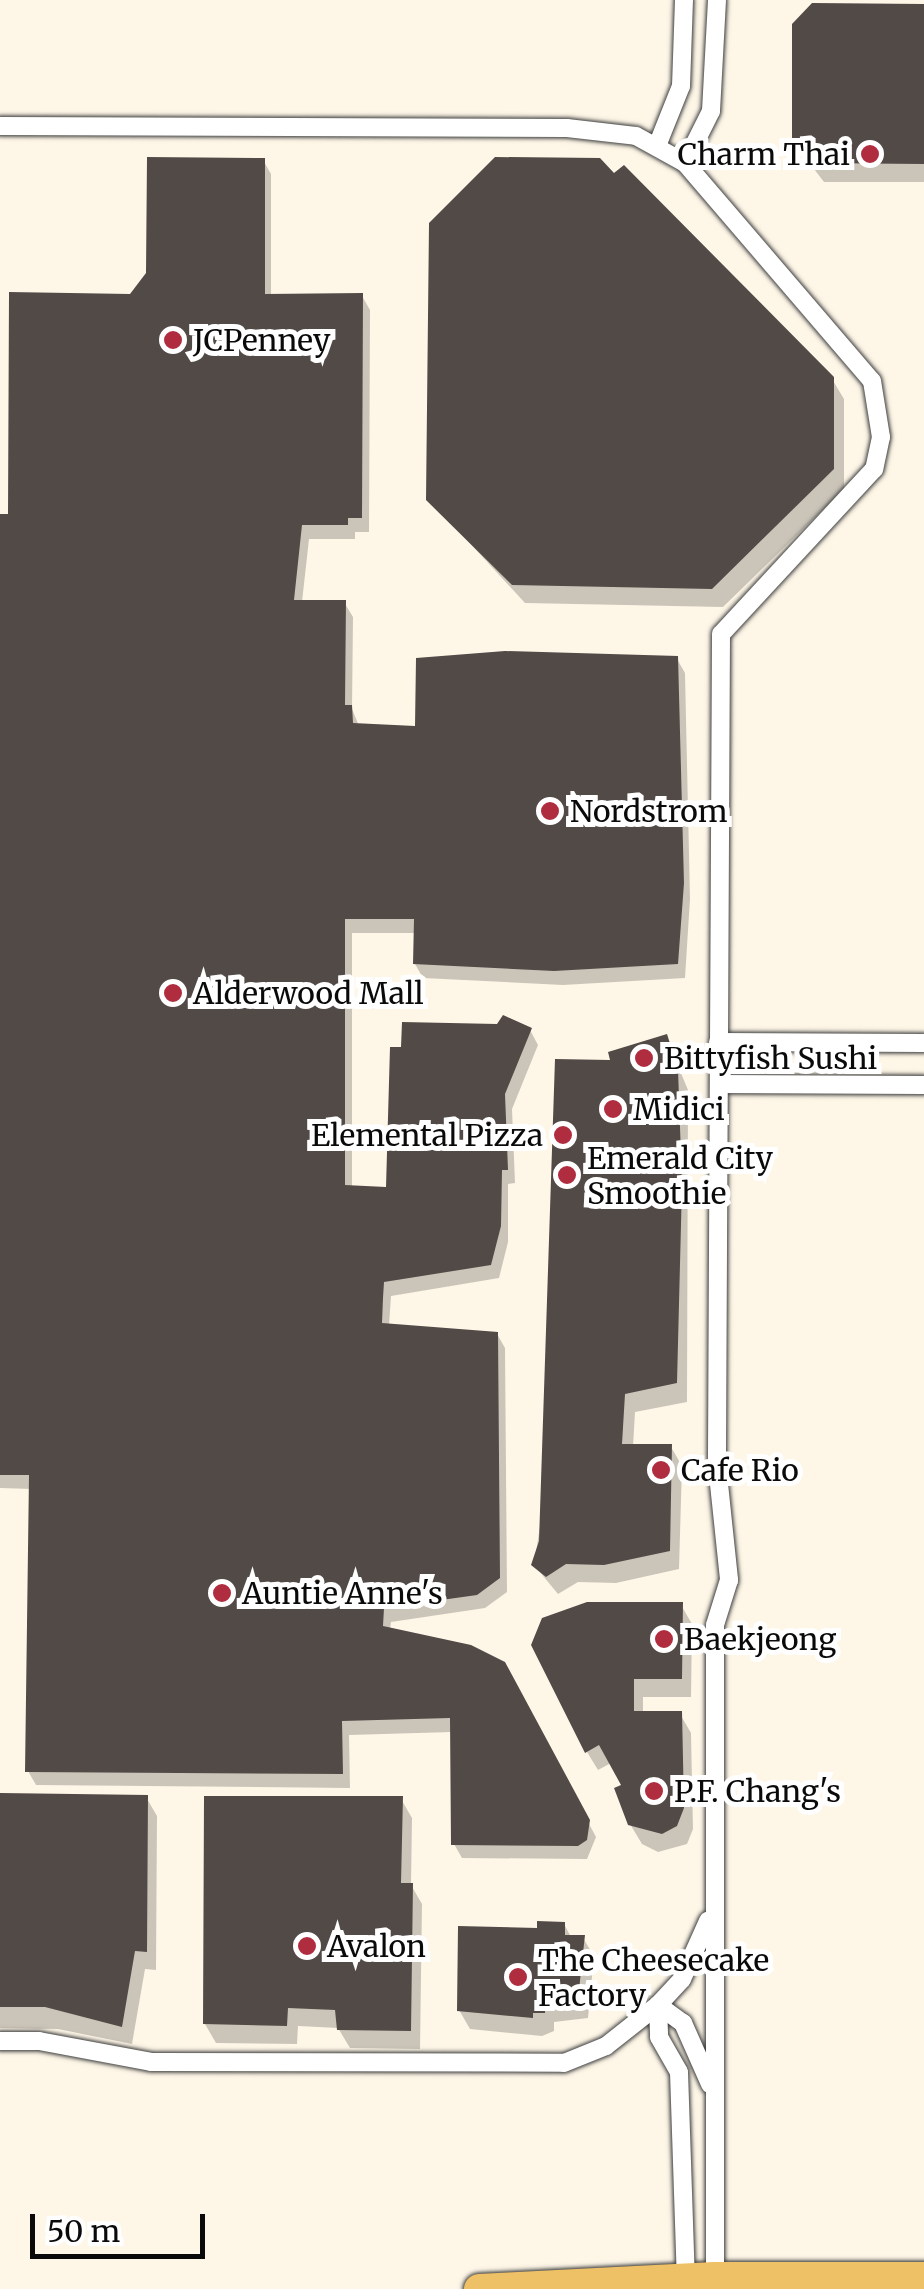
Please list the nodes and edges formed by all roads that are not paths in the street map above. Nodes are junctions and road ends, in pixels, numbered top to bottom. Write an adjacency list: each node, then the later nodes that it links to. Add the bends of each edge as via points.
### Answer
1 (684, 0): 4 (street, via 681,86)
2 (718, 0): 5 (street, via 711,111)
3 (0, 126): 4 (street, via 567,128 610,130)
4 (657, 146): 5 (street)
5 (685, 163): 6 (street, via 857,359 872,381 881,437 860,492 753,593 720,634)
6 (718, 1042): 7 (street); 8 (street)
7 (924, 1042)
8 (719, 1084): 9 (street); 10 (street, via 717,1500 729,1580 715,1626)
9 (924, 1085)
10 (712, 1911): 11 (street, via 682,1979); 13 (street)
11 (658, 2005): 12 (street, via 606,2046 564,2063 151,2062 40,2041); 13 (street, via 683,2024); 15 (street, via 659,2037 680,2072)
12 (0, 2041)
13 (714, 2093): 15 (street)
14 (924, 2277): 15 (main road)
15 (700, 2278): 16 (main road)
16 (479, 2289)

